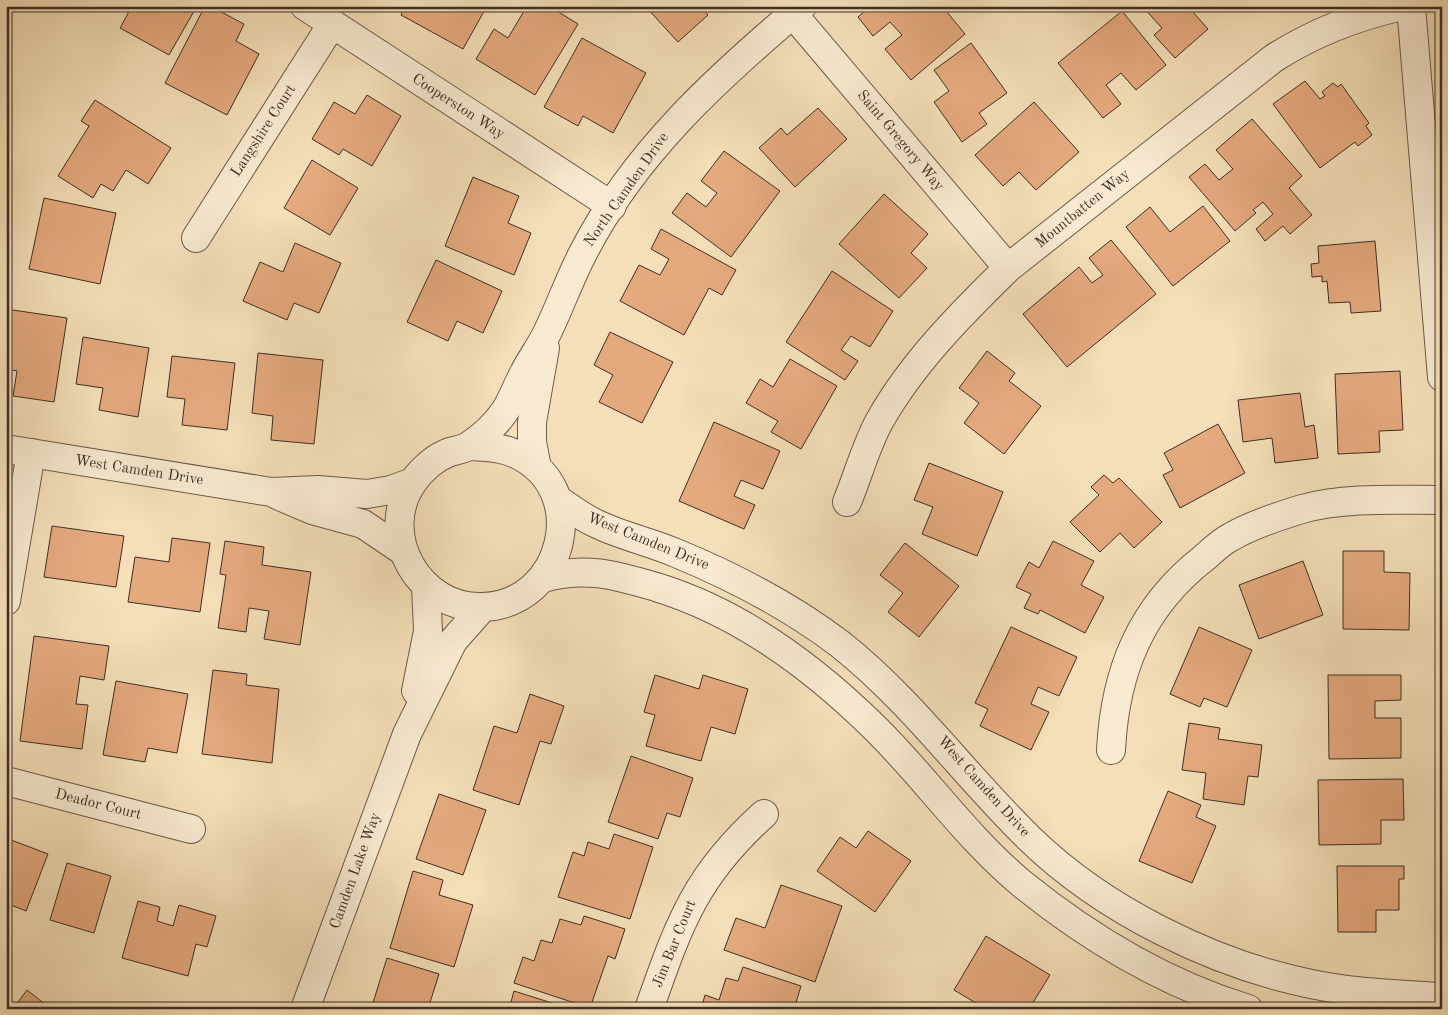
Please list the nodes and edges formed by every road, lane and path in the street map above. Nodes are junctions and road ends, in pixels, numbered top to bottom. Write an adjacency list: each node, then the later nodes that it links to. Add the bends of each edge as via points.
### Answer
1 (305, 6): 5 (street, Cooperston Way)
2 (1402, 6): 8 (street, Mountbatten Way, via 1332,26 1274,58)
3 (1411, 6): 10 (street)
4 (793, 9): 6 (street, North Camden Drive, via 662,136); 8 (street, Saint Gregory Way)
5 (332, 24): 6 (street, Cooperston Way); 7 (street, Langshire Court)
6 (612, 206): 9 (street, North Camden Drive, via 583,252)
7 (196, 238)
8 (1008, 268): 18 (street, Mountbatten Way, via 909,374 879,422)
9 (547, 334): 11 (street, North Camden Drive, via 504,412); 13 (street, North Camden Drive, via 532,422)
10 (1442, 376)
11 (469, 446): 13 (street, via 493,447 516,454); 14 (street, via 434,461)
12 (18, 451): 15 (street, West Camden Drive); 22 (street)
13 (537, 468): 16 (street)
14 (412, 482): 15 (street, West Camden Drive, via 367,494 318,490); 19 (street, via 400,515)
15 (271, 492): 19 (street, West Camden Drive, via 312,510 363,524)
16 (557, 500): 20 (street, via 561,520 560,541); 29 (street, West Camden Drive, via 597,524 674,552 740,581 789,609 840,645 892,690 1030,839 1066,871 1133,915 1194,946 1284,977 1374,993)
17 (1442, 500): 25 (street, via 1358,501 1303,509 1230,537 1179,577 1156,606 1134,644 1113,713)
18 (847, 502)
19 (403, 551): 21 (street, via 408,564)
20 (543, 578): 23 (street, via 526,593 505,604); 32 (street, via 566,571 615,574 675,593 732,620 780,649 830,686 875,728 982,846 1020,882 1070,921 1118,953 1161,975)
21 (426, 586): 23 (street, via 443,598 462,605); 24 (street, Camden Lake Way, via 428,631)
22 (6, 601)
23 (483, 607): 24 (street, Camden Lake Way, via 453,641)
24 (407, 734): 30 (street, Camden Lake Way)
25 (1111, 750)
26 (6, 782): 28 (street, Deador Court)
27 (764, 814): 31 (street, Jim Bar Court, via 736,840 703,882 687,909)
28 (191, 829)
29 (1442, 997)
30 (305, 1009)
31 (650, 1009)
32 (1248, 1009)

